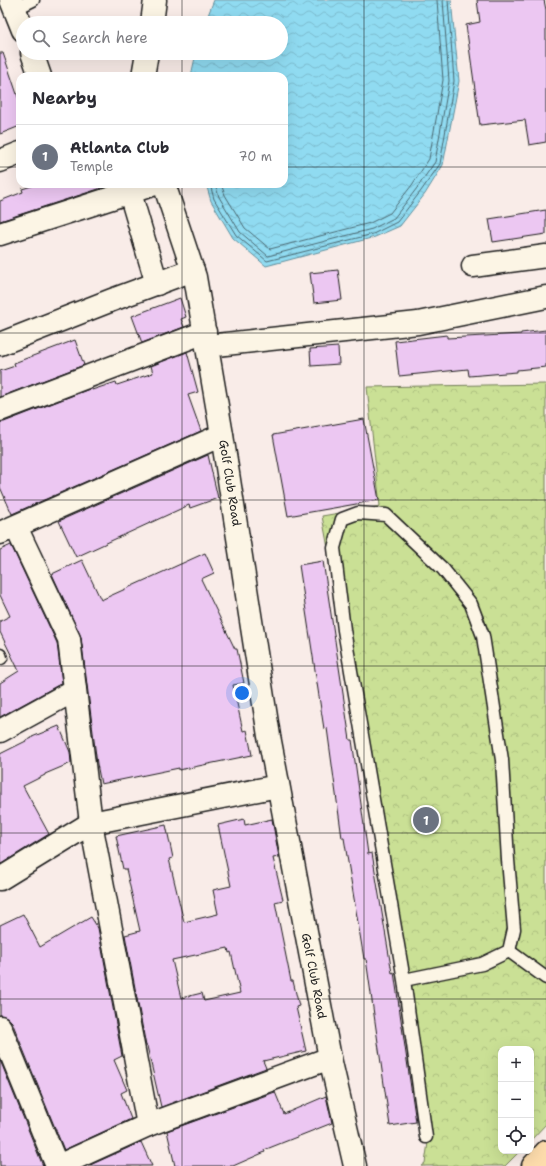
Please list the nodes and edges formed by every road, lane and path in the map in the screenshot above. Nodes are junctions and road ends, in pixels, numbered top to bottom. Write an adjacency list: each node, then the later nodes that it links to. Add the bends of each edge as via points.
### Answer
1 (155, 0): 4 (street)
2 (20, 3): 3 (street)
3 (21, 16)
4 (153, 16)
5 (34, 60): 7 (street)
6 (146, 60): 8 (street)
7 (39, 72)
8 (144, 72)
9 (16, 155): 10 (street)
10 (0, 161)
11 (144, 188): 13 (street)
12 (165, 188): 17 (street, Golf Club Road)
13 (130, 193): 14 (street); 18 (street)
14 (0, 234)
15 (546, 256): 16 (street)
16 (473, 266)
17 (193, 270): 18 (street); 20 (street, Golf Club Road)
18 (157, 284): 21 (street)
19 (546, 297): 20 (street, via 418,324)
20 (206, 339): 22 (street); 23 (street, Golf Club Road)
21 (0, 344)
22 (0, 410)
23 (222, 435): 24 (street); 27 (street, Golf Club Road)
24 (8, 530): 25 (street, via 69,639)
25 (75, 690): 26 (street); 28 (street)
26 (0, 731)
27 (278, 786): 28 (street); 34 (street, Golf Club Road)
28 (91, 823): 29 (street); 35 (street)
29 (0, 879)
30 (509, 951): 31 (lane); 32 (lane, via 482,964); 32 (lane, via 514,929 502,760 483,636 471,604 443,569 386,515 358,513 342,519 334,548 344,630)
31 (546, 978)
32 (404, 980): 36 (lane)
33 (0, 1027): 38 (street)
34 (330, 1058): 35 (street); 39 (street, Golf Club Road)
35 (148, 1125): 38 (street)
36 (426, 1137)
37 (546, 1152): 40 (main road)
38 (58, 1166)
39 (355, 1166)
40 (533, 1166)

